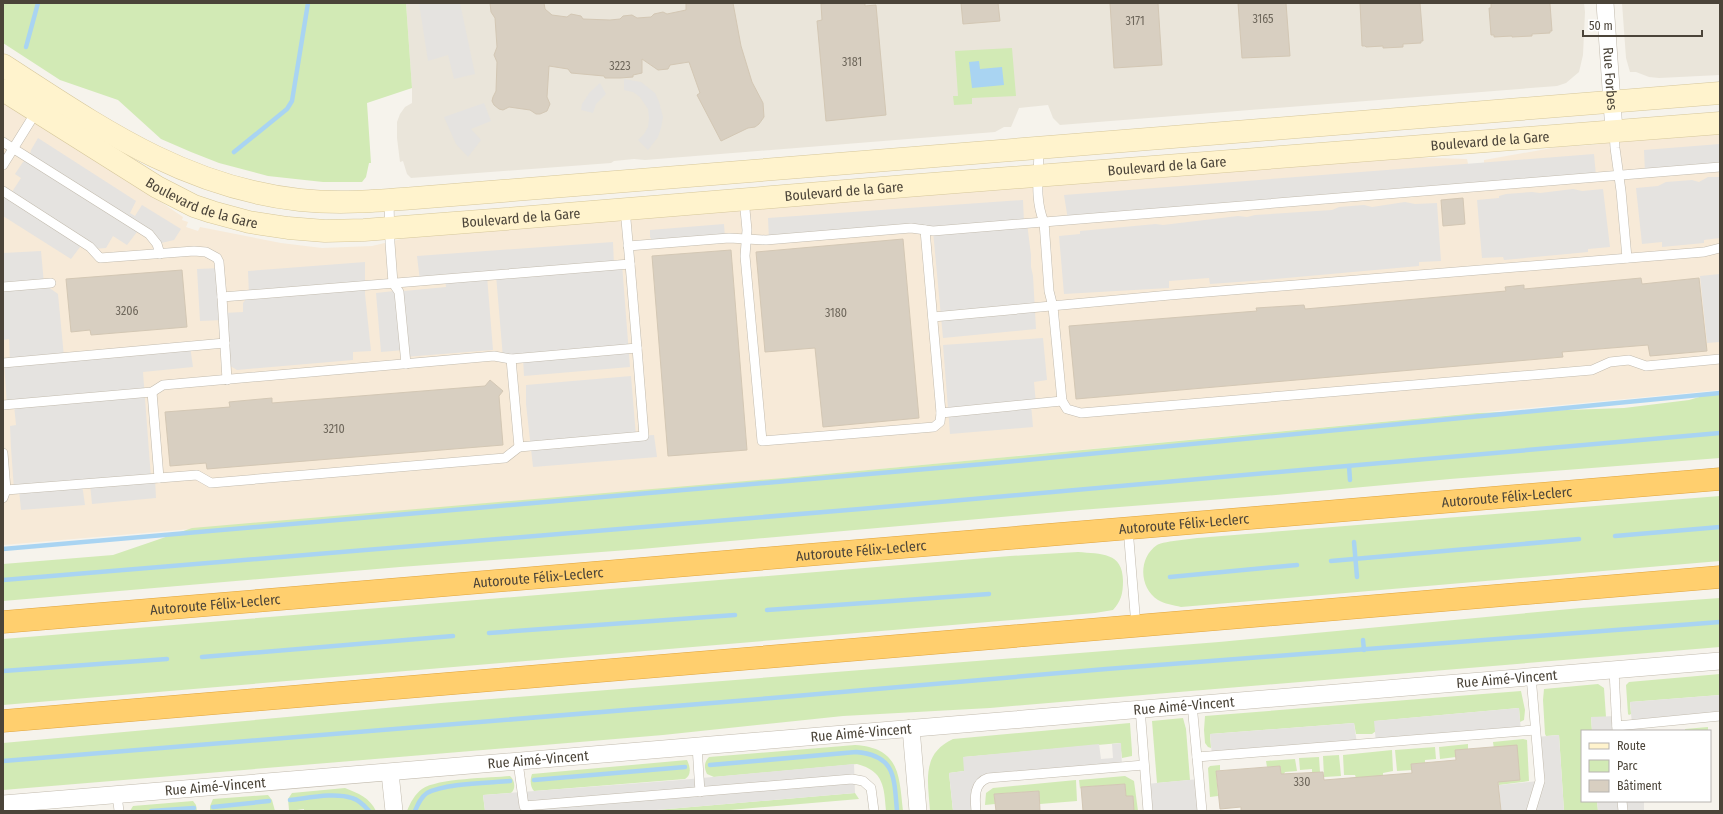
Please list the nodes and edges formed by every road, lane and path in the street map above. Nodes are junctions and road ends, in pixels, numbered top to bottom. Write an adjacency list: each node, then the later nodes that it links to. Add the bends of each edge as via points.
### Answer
1 (1605, 3): 5 (street, Rue Forbes)
2 (3, 65): 18 (main road, Boulevard de la Gare, via 125,142 170,165 204,178 299,200)
3 (3, 90): 6 (main road, Boulevard de la Gare)
4 (1720, 93): 5 (main road, Boulevard de la Gare)
5 (1612, 102): 8 (street, Rue Forbes); 10 (main road, Boulevard de la Gare)
6 (36, 112): 11 (lane); 21 (main road, Boulevard de la Gare, via 157,187 212,212 250,222 308,230)
7 (1720, 123): 8 (main road, Boulevard de la Gare)
8 (1614, 131): 14 (lane); 15 (main road, Boulevard de la Gare)
9 (3, 142): 11 (lane)
10 (1039, 148): 15 (lane); 18 (main road, Boulevard de la Gare)
11 (13, 149): 12 (lane); 26 (lane, via 149,234 157,244)
12 (3, 165)
13 (1720, 167): 14 (lane)
14 (1617, 175): 20 (lane); 27 (lane, via 1621,191)
15 (1039, 176): 17 (main road, Boulevard de la Gare); 20 (lane, via 1038,200)
16 (3, 191): 26 (lane, via 90,246 100,258)
17 (744, 199): 19 (main road, Boulevard de la Gare); 23 (lane, via 747,230)
18 (389, 200): 21 (lane)
19 (625, 209): 21 (main road, Boulevard de la Gare); 24 (lane)
20 (1044, 222): 22 (lane); 33 (lane, via 1049,291)
21 (389, 228): 30 (lane)
22 (925, 230): 23 (lane, via 911,228 766,240); 34 (lane)
23 (745, 239): 24 (lane, via 725,238); 45 (lane, via 762,441 934,427 940,422)
24 (628, 246): 28 (lane)
25 (1720, 248): 27 (lane, via 1704,252)
26 (160, 254): 32 (lane, via 201,251 217,258 221,268)
27 (1627, 258): 33 (lane)
28 (630, 264): 30 (lane); 36 (lane)
29 (51, 283): 31 (lane)
30 (393, 283): 32 (lane); 40 (lane, via 399,292)
31 (3, 287)
32 (222, 297): 35 (lane)
33 (1053, 307): 34 (lane); 43 (lane)
34 (933, 317): 45 (lane)
35 (225, 343): 39 (lane); 41 (lane)
36 (637, 348): 37 (lane); 46 (lane, via 644,436)
37 (511, 359): 40 (lane, via 494,356); 46 (lane)
38 (1720, 359): 43 (lane, via 1646,366 1629,360 1610,362 1592,370 1081,413 1067,409)
39 (3, 363)
40 (406, 364): 41 (lane)
41 (227, 380): 42 (lane, via 163,385)
42 (152, 392): 44 (lane); 48 (lane)
43 (1062, 401): 45 (lane)
44 (3, 405)
45 (941, 413)
46 (519, 447): 48 (lane, via 505,458 211,483 197,475)
47 (3, 454): 50 (lane)
48 (159, 478): 50 (lane)
49 (1720, 478): 51 (highway, Autoroute Félix-Leclerc)
50 (5, 494)
51 (1128, 528): 53 (highway, Autoroute Félix-Leclerc); 54 (lane)
52 (1720, 577): 54 (highway)
53 (3, 622)
54 (1136, 627): 61 (highway)
55 (1720, 661): 56 (street, Rue Aimé-Vincent)
56 (1614, 670): 57 (street, Rue Aimé-Vincent); 63 (lane)
57 (1531, 676): 58 (street, Rue Aimé-Vincent); 64 (lane)
58 (1192, 704): 59 (street, Rue Aimé-Vincent); 66 (lane)
59 (1140, 708): 62 (street, Rue Aimé-Vincent); 68 (lane)
60 (1720, 716): 63 (lane)
61 (3, 721)
62 (911, 728): 65 (street, Rue Aimé-Vincent); 75 (street)
63 (1617, 728)
64 (1535, 730): 66 (lane); 79 (lane, via 1540,781)
65 (697, 746): 67 (street, Rue Aimé-Vincent); 70 (lane)
66 (1197, 757): 78 (lane)
67 (518, 762): 69 (street, Rue Aimé-Vincent); 70 (lane, via 524,806)
68 (1144, 765): 76 (lane, via 988,778 983,780 976,790); 77 (lane)
69 (390, 773): 71 (street, Rue Aimé-Vincent); 73 (street)
70 (700, 792): 74 (lane, via 855,779 868,784 871,788)
71 (118, 803): 72 (street, Rue Aimé-Vincent)
72 (3, 804)
73 (394, 811)
74 (874, 811)
75 (918, 811)
76 (976, 811)
77 (1148, 811)
78 (1202, 811)
79 (1531, 811)

